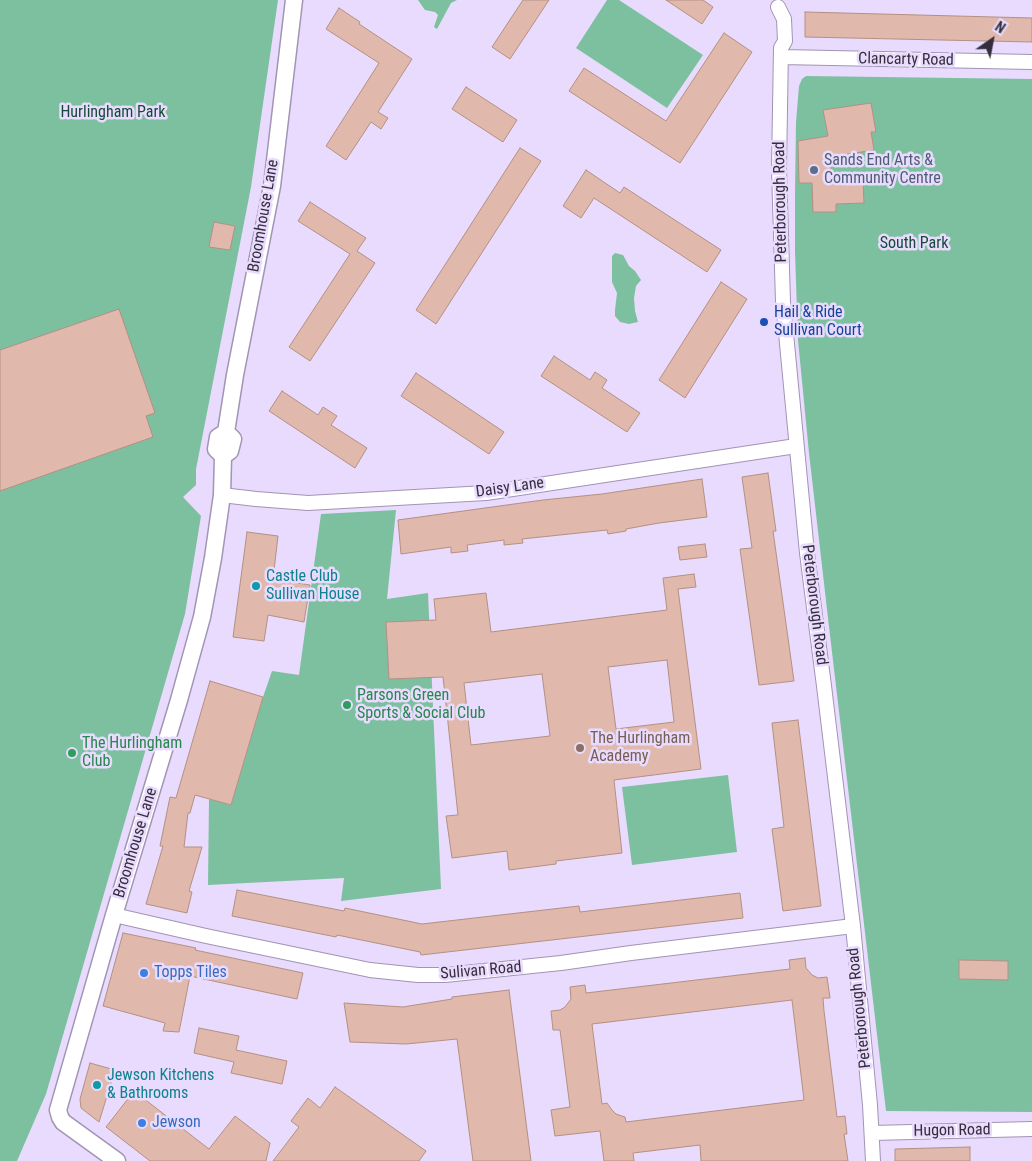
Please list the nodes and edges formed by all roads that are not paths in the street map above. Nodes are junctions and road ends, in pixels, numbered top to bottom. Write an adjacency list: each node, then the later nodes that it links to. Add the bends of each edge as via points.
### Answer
1 (294, 0): 6 (street, Broomhouse Lane, via 272,186 226,432 232,439 230,451 223,456)
2 (778, 4): 3 (street, Peterborough Road, via 784,20 785,41)
3 (781, 52): 4 (street, Clancarty Road); 5 (street, Peterborough Road, via 783,302)
4 (1032, 62)
5 (796, 446): 6 (street, Daisy Lane, via 486,493 308,503); 8 (street, Peterborough Road)
6 (222, 495): 7 (street, Broomhouse Lane, via 202,616)
7 (114, 915): 8 (street, Sulivan Road, via 370,970 418,975 561,963); 11 (street, Broomhouse Lane, via 58,1110 63,1122)
8 (852, 926): 10 (street, Peterborough Road)
9 (1032, 1129): 10 (street, Hugon Road)
10 (872, 1133): 12 (street, Peterborough Road)
11 (117, 1161)
12 (873, 1161)

